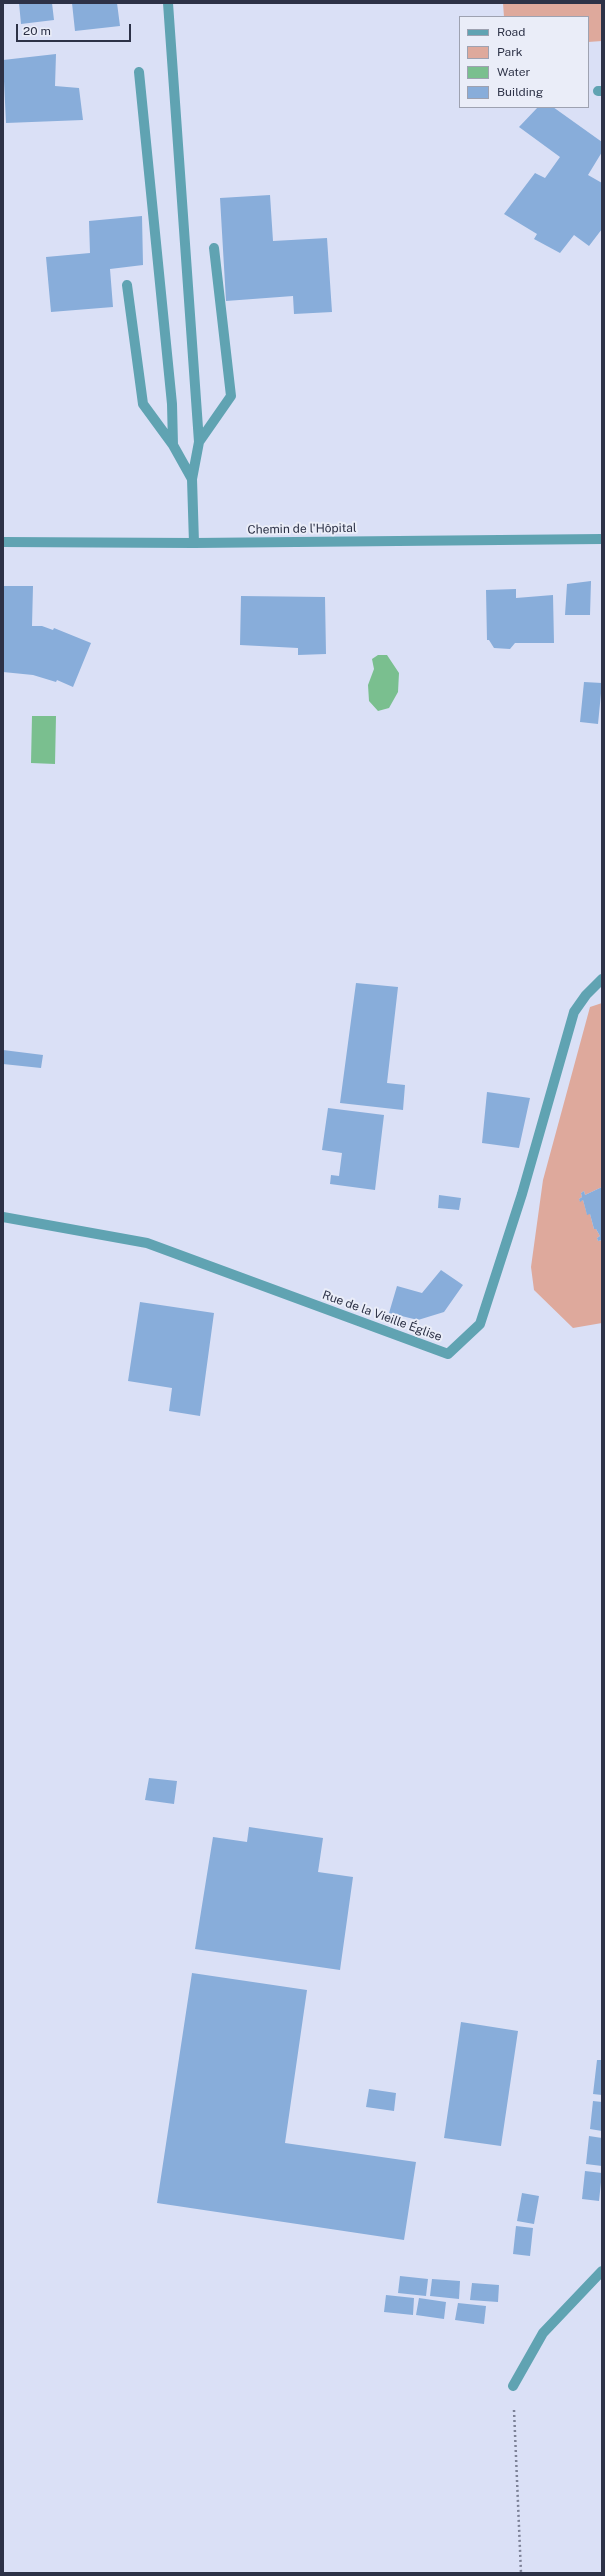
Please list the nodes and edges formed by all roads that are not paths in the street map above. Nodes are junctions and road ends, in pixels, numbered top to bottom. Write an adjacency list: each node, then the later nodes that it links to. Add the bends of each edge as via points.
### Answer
1 (168, 3): 5 (street)
2 (138, 72): 6 (street, via 172,404)
3 (214, 248): 5 (street, via 231,396)
4 (127, 285): 6 (street, via 143,404)
5 (199, 442): 7 (street)
6 (173, 445): 7 (street)
7 (192, 479): 10 (street)
8 (602, 538): 10 (street, Chemin de l'Hôpital)
9 (3, 542): 10 (street, Chemin de l'Hôpital)
10 (194, 543)
11 (602, 979): 12 (street, Rue de la Vieille Église, via 574,1012 522,1194 480,1324 448,1354 147,1243)
12 (3, 1216)
13 (602, 2271): 14 (street, via 542,2333)
14 (513, 2386)

